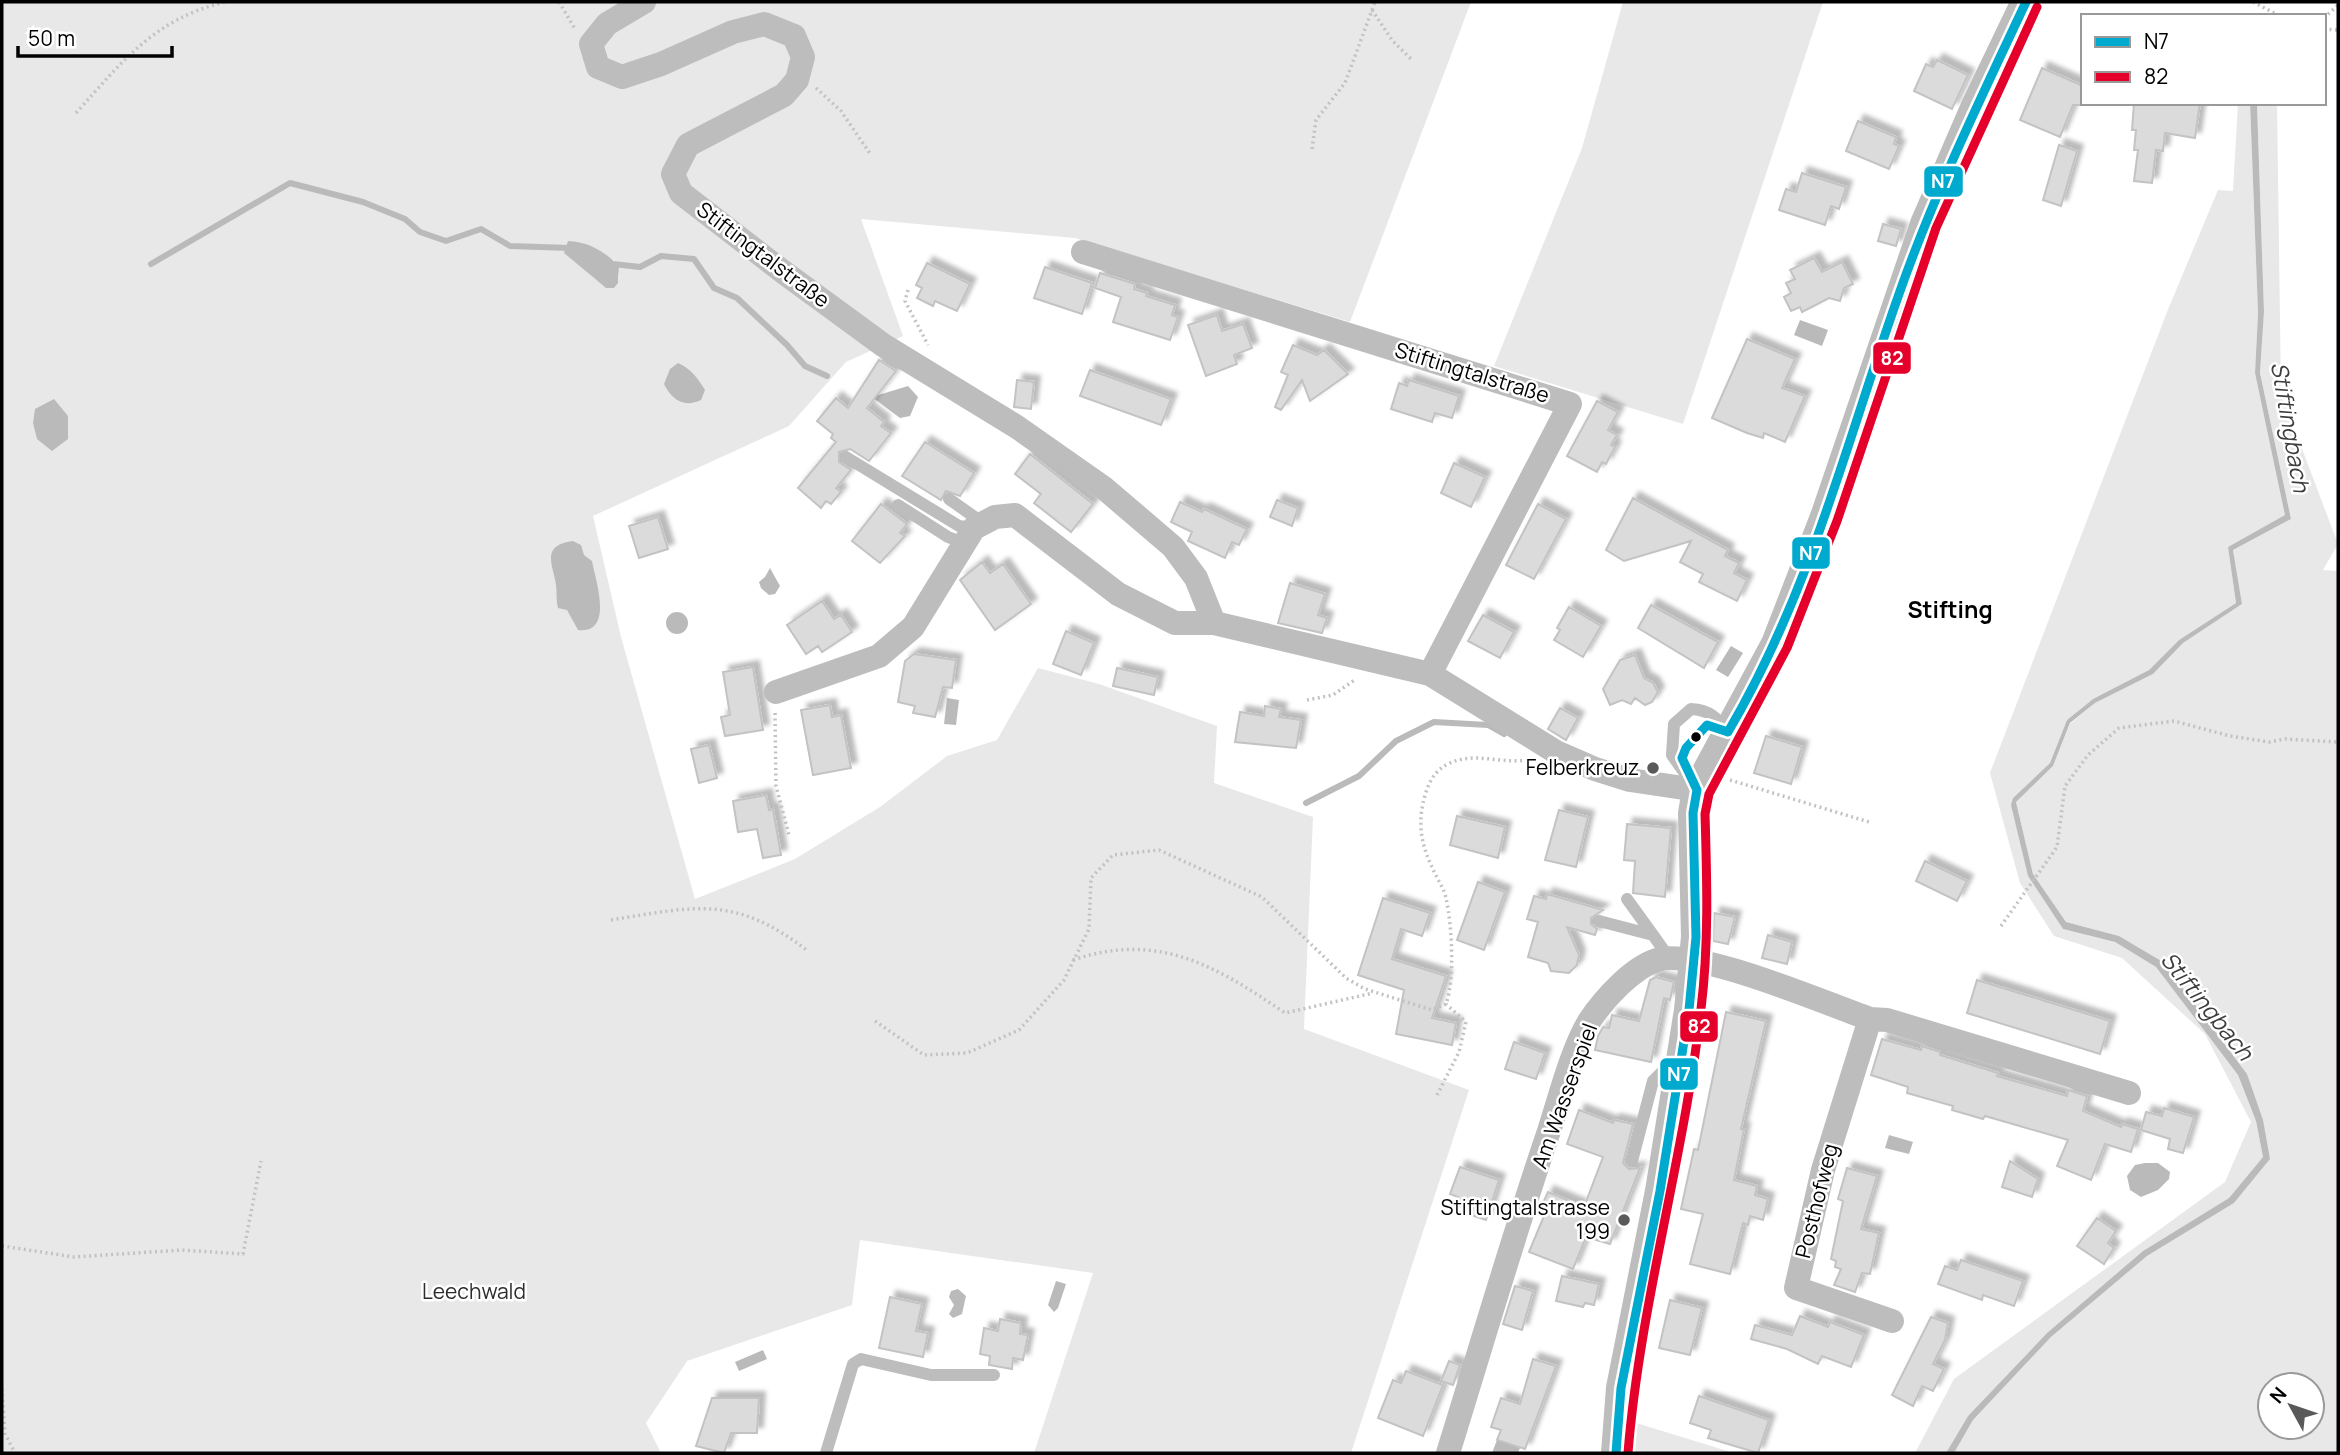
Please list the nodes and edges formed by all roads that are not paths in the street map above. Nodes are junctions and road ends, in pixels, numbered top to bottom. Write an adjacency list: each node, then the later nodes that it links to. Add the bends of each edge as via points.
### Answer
1 (644, 2): 8 (street, Stiftingtalstraße, via 607,24 591,44 598,67 622,77 764,24 794,36 803,57 796,80 783,95 688,145 673,174 681,192 883,345 1017,427 1104,488 1173,547 1196,578)
2 (2026, 2): 11 (street, via 1925,224 1825,517 1776,644)
3 (1083, 252): 9 (street, Stiftingtalstraße, via 1570,404)
4 (846, 457): 7 (lane)
5 (949, 499): 7 (lane)
6 (898, 505): 7 (lane, via 948,537)
7 (974, 531): 8 (street, via 995,517 1015,515 1118,594 1175,623); 10 (street, via 913,627 880,656)
8 (1214, 623): 9 (street)
9 (1430, 674): 12 (street, via 1556,752 1630,779)
10 (776, 692)
11 (1728, 732): 12 (street); 12 (lane, via 1703,709 1691,709 1674,724 1672,755)
12 (1701, 781): 16 (street, via 1693,813)
13 (1627, 899): 15 (lane)
14 (1599, 921): 15 (lane)
15 (1653, 935): 16 (lane)
16 (1682, 960): 17 (street); 18 (street); 24 (street, Am Wasserspiel, via 1658,960 1641,969 1590,1021 1544,1146)
17 (1870, 1019): 19 (street, via 1887,1020); 21 (street, Posthofweg, via 1823,1170 1796,1288)
18 (1681, 1068): 20 (lane, via 1663,1071 1653,1081); 25 (street, via 1621,1388)
19 (2129, 1093)
20 (1632, 1161)
21 (1892, 1321)
22 (994, 1375): 23 (lane, via 931,1375 861,1359 853,1364)
23 (826, 1453)
24 (1448, 1453)
25 (1616, 1453)

